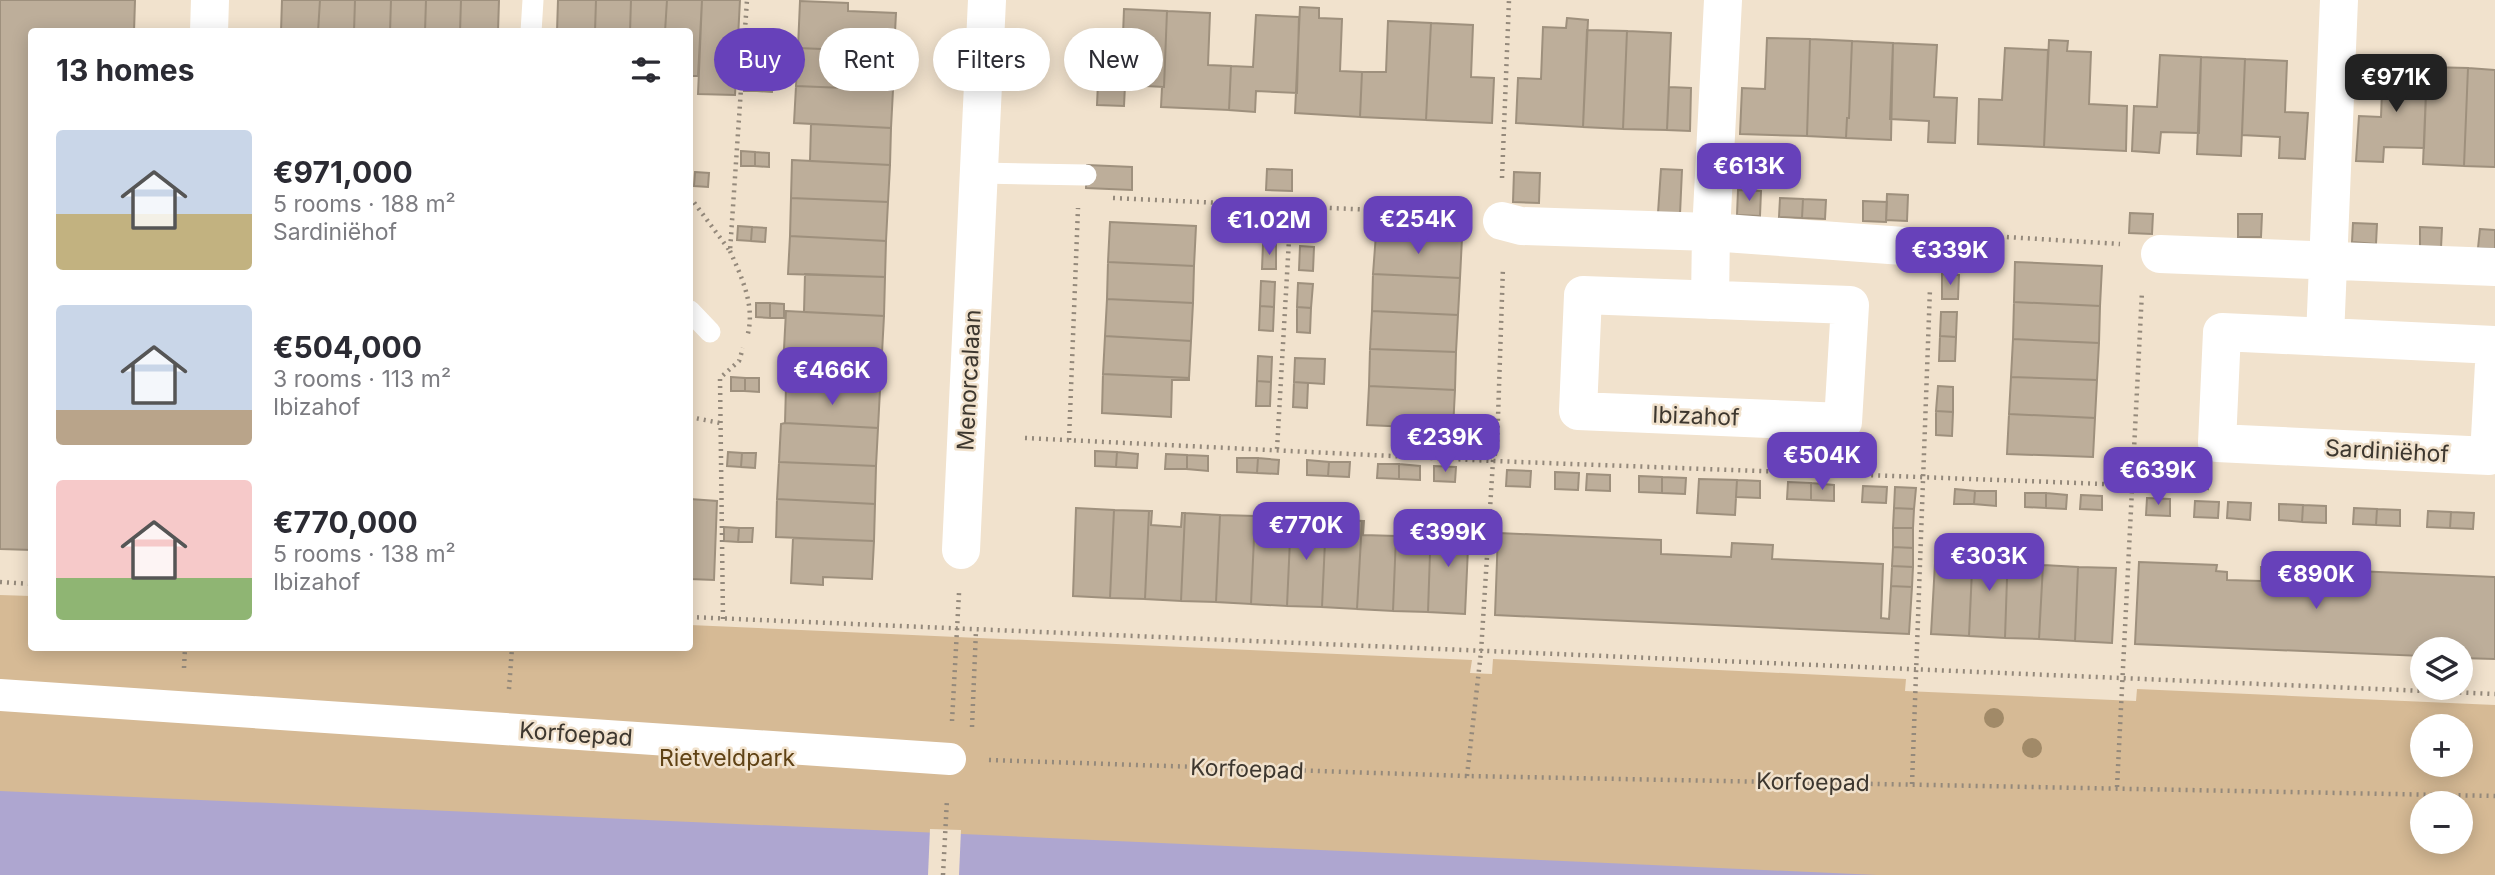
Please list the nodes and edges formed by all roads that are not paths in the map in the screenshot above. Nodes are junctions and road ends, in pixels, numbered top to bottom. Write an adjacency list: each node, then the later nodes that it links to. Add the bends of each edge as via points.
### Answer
1 (210, 0): 6 (street)
2 (533, 0): 7 (lane)
3 (987, 0): 8 (street, Menorcalaan)
4 (1723, 0): 11 (street)
5 (2339, 0): 14 (street)
6 (209, 28)
7 (531, 28)
8 (979, 173): 9 (lane); 20 (street, Menorcalaan)
9 (1086, 175)
10 (1502, 221): 11 (street, via 1521,226)
11 (1711, 232): 12 (street); 16 (street)
12 (1917, 247)
13 (2160, 254): 14 (street)
14 (2329, 259): 15 (street); 19 (street)
15 (2495, 267)
16 (1710, 300): 16 (street, Ibizahof, via 1583,295 1578,411 1843,422 1850,305)
17 (693, 314): 18 (lane)
18 (710, 332)
19 (2325, 337): 19 (street, Sardiniëhof, via 2222,332 2217,443 2489,456 2495,345)
20 (961, 550)
21 (0, 695): 22 (street, Korfoepad)
22 (960, 760)

